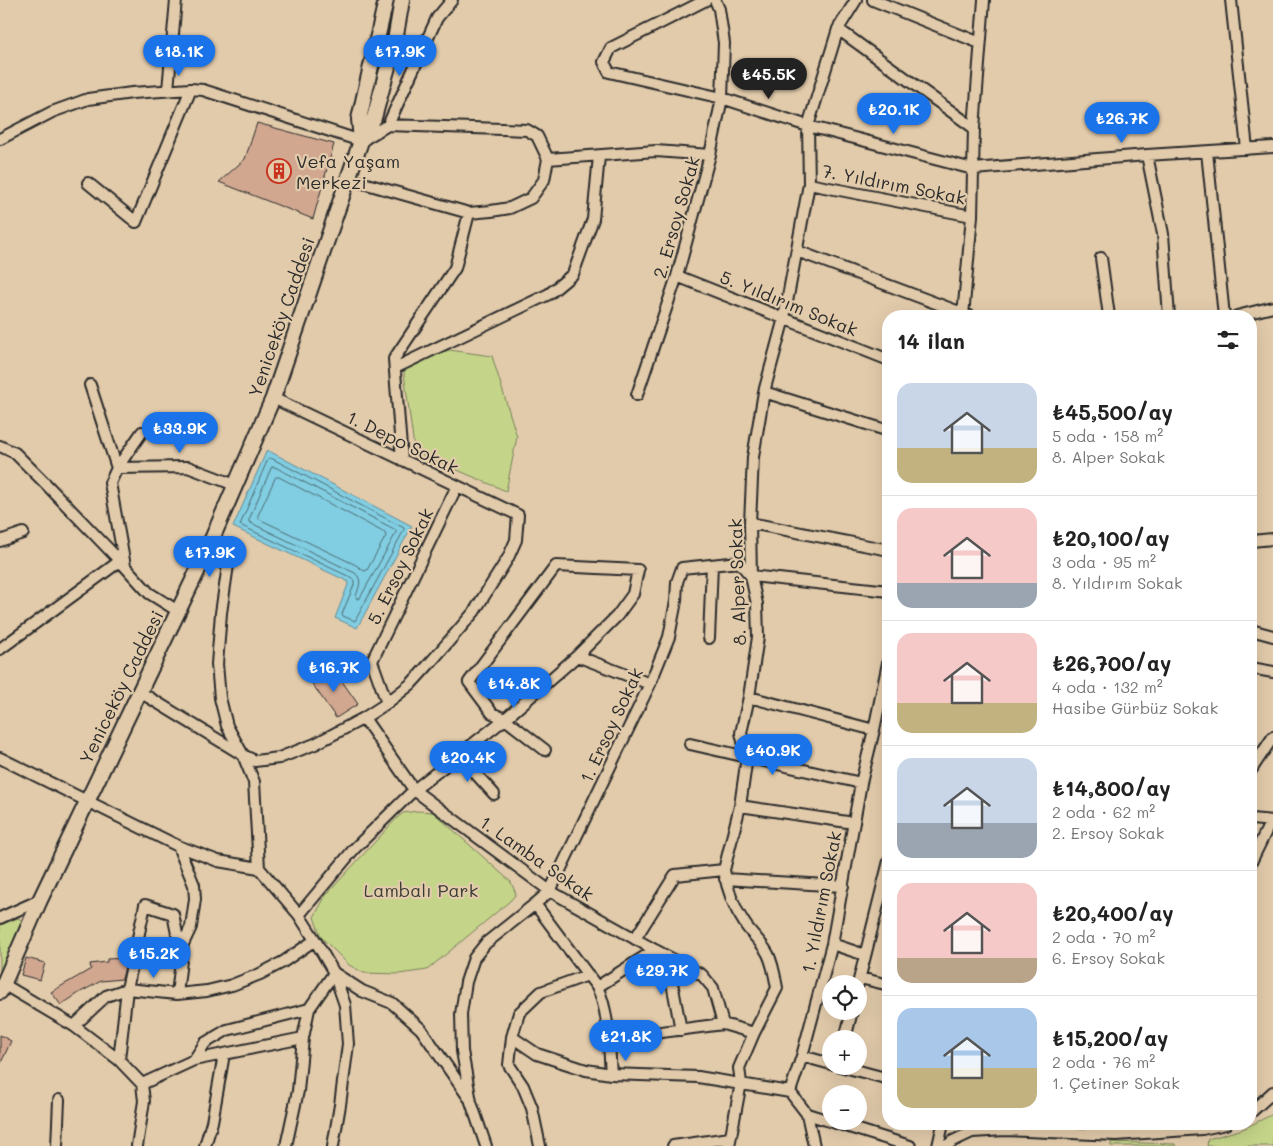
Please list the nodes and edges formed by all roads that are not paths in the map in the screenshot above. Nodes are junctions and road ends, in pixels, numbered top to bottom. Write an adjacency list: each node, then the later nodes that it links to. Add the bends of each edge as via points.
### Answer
1 (176, 0): 14 (street)
2 (386, 0): 20 (street, Yeniceköy Caddesi, via 359,119)
3 (402, 0): 20 (street, Yeniceköy Caddesi, via 395,41 374,118)
4 (452, 0): 16 (street, via 437,18)
5 (706, 0): 15 (street, via 611,48 604,62 609,72)
6 (715, 0): 15 (street, 2. Ersoy Sokak, via 724,43)
7 (856, 0): 11 (street, 8. Alper Sokak)
8 (874, 0): 12 (street)
9 (984, 0): 12 (street)
10 (1231, 0): 22 (street)
11 (838, 29): 17 (street, 8. Alper Sokak); 18 (street)
12 (980, 43): 18 (street)
13 (192, 89): 14 (street); 20 (street); 30 (street, via 136,222)
14 (168, 90): 19 (street, via 88,98 52,112)
15 (722, 98): 17 (street); 24 (street, 2. Ersoy Sokak)
16 (388, 124): 20 (street); 27 (street, via 527,130 537,136)
17 (808, 126): 28 (street); 31 (street, 8. Alper Sokak)
18 (974, 128): 28 (street)
19 (0, 139)
20 (361, 141): 29 (street, Yeniceköy Caddesi)
21 (1273, 147): 22 (street)
22 (1247, 149): 23 (street)
23 (1208, 152): 25 (street); 42 (street)
24 (710, 155): 26 (street, via 656,151); 36 (street, 2. Ersoy Sokak)
25 (1147, 155): 28 (street); 41 (street, via 1162,234)
26 (599, 156): 27 (street); 46 (street, via 593,219 573,274 549,294)
27 (548, 159): 32 (street, via 544,180 531,198 510,208)
28 (973, 168): 33 (street)
29 (349, 179): 32 (street); 50 (street, Yeniceköy Caddesi)
30 (88, 183)
31 (809, 184): 33 (street, 7. Yıldırım Sokak); 34 (street, 8. Alper Sokak)
32 (469, 213): 46 (street, via 454,268 394,359)
33 (972, 216): 39 (street)
34 (797, 251): 38 (street); 44 (street, 8. Alper Sokak)
35 (1101, 258): 40 (street)
36 (677, 276): 44 (street, 5. Yıldırım Sokak); 49 (street, 2. Ersoy Sokak)
37 (1273, 307): 43 (street)
38 (949, 310)
39 (965, 310)
40 (1108, 310)
41 (1168, 310)
42 (1223, 310)
43 (1257, 311)
44 (784, 318): 45 (street, 5. Yıldırım Sokak); 48 (street, 8. Alper Sokak)
45 (882, 357)
46 (395, 368): 54 (street)
47 (90, 385): 55 (street)
48 (764, 392): 51 (street); 58 (street, 8. Alper Sokak, via 753,458)
49 (637, 395)
50 (273, 398): 54 (street, 1. Depo Sokak); 56 (street, Yeniceköy Caddesi)
51 (882, 429)
52 (142, 432): 55 (street)
53 (0, 446): 65 (street, via 14,453)
54 (402, 460): 57 (street, 1. Depo Sokak)
55 (117, 468): 56 (street, via 188,467); 65 (street, via 110,483)
56 (235, 485): 64 (street, Yeniceköy Caddesi)
57 (457, 486): 81 (street, 5. Ersoy Sokak, via 372,661); 81 (street, 1. Depo Sokak, via 518,515 516,540 474,612 416,678)
58 (750, 524): 63 (street); 67 (street, 8. Alper Sokak)
59 (23, 533): 61 (street)
60 (1273, 539): 62 (street)
61 (0, 540)
62 (1257, 540)
63 (882, 549)
64 (206, 553): 69 (street, Yeniceköy Caddesi); 88 (street, via 228,565 217,664 227,726)
65 (122, 564): 69 (street, via 149,593); 73 (street)
66 (712, 565): 67 (street, via 739,562); 72 (street); 77 (street, 1. Ersoy Sokak, via 682,568 669,637)
67 (751, 576): 68 (street); 80 (street, 8. Alper Sokak, via 757,604 758,637)
68 (882, 590)
69 (178, 611): 78 (street, Yeniceköy Caddesi)
70 (1257, 632): 71 (street)
71 (1273, 636)
72 (709, 638)
73 (0, 649)
74 (576, 656): 77 (street); 83 (street); 83 (street, via 617,616 633,594 638,570 556,566 469,682 492,713)
75 (1257, 669): 76 (street)
76 (1273, 672)
77 (650, 684): 107 (street, 1. Ersoy Sokak)
78 (140, 692): 88 (street); 96 (street, Yeniceköy Caddesi)
79 (882, 692): 84 (street, 1. Yıldırım Sokak)
80 (749, 696): 84 (street); 90 (street, 8. Alper Sokak, via 741,733)
81 (387, 703): 82 (street)
82 (364, 718): 88 (street, via 315,744 279,758 255,761); 94 (street, 1. Lamba Sokak)
83 (505, 719): 87 (street); 89 (street)
84 (874, 730): 93 (street, 1. Yıldırım Sokak)
85 (1273, 737): 92 (street)
86 (690, 744): 90 (street)
87 (545, 750)
88 (243, 755): 103 (street, via 254,782)
89 (459, 755): 94 (street); 95 (street)
90 (747, 757): 93 (street); 97 (street, 8. Alper Sokak)
91 (0, 758): 96 (street)
92 (1257, 761)
93 (862, 783): 100 (street, 1. Yıldırım Sokak)
94 (414, 790): 107 (street, 1. Lamba Sokak); 110 (street, via 354,850)
95 (494, 794)
96 (88, 801): 101 (street); 108 (street, Yeniceköy Caddesi)
97 (740, 806): 100 (street); 104 (street, 8. Alper Sokak)
98 (1257, 820): 99 (street)
99 (1272, 821): 102 (street)
100 (854, 823): 105 (street, 1. Yıldırım Sokak)
101 (178, 846): 103 (street, via 218,861); 114 (street, via 194,885 195,899 191,927)
102 (1257, 850)
103 (259, 868): 110 (street)
104 (725, 874): 105 (street); 112 (street, via 675,875); 132 (street, via 735,906 770,956 777,988)
105 (843, 886): 115 (street, 1. Yıldırım Sokak)
106 (882, 888): 117 (street)
107 (550, 891): 109 (street); 112 (street, 1. Lamba Sokak)
108 (40, 900): 111 (street); 125 (street, Yeniceköy Caddesi)
109 (535, 904): 120 (street); 149 (street, via 486,943 474,958 466,982 461,1014 462,1051)
110 (299, 915): 113 (street)
111 (0, 918)
112 (635, 939): 116 (street, 1. Lamba Sokak)
113 (315, 940): 119 (street); 127 (street, via 283,962 232,986)
114 (183, 944): 126 (street, via 177,934 173,914 145,905); 127 (street)
115 (832, 944): 117 (street); 137 (street, 1. Yıldırım Sokak)
116 (654, 950): 118 (street, 1. Lamba Sokak); 124 (street)
117 (865, 955): 121 (street)
118 (667, 957): 129 (street, 1. Lamba Sokak, via 702,975 713,988); 131 (street)
119 (334, 973): 128 (street); 149 (street, via 362,992 392,1003 421,1029); 159 (street, via 345,1005 348,1044)
120 (588, 975): 124 (street); 133 (street, via 541,992 519,1013)
121 (860, 975)
122 (867, 982): 123 (street)
123 (882, 985)
124 (597, 987): 135 (street, via 605,1010)
125 (2, 988): 130 (street)
126 (127, 989): 127 (street); 130 (street, via 106,996); 138 (street)
127 (177, 994)
128 (309, 1009): 134 (street); 139 (street, via 227,1030 206,1043)
129 (723, 1024): 131 (street); 132 (street)
130 (74, 1026): 138 (street)
131 (681, 1030): 135 (street)
132 (754, 1033): 144 (street, via 739,1068)
133 (512, 1037): 142 (street, via 536,1054 586,1070); 161 (street, via 509,1065 532,1108)
134 (303, 1038): 136 (street); 158 (street, via 298,1091)
135 (608, 1039): 142 (street)
136 (224, 1054): 139 (street); 157 (street)
137 (802, 1056): 140 (street); 146 (street, 1. Yıldırım Sokak)
138 (120, 1060): 145 (street)
139 (194, 1060): 145 (street)
140 (822, 1062)
141 (867, 1073): 143 (street)
142 (612, 1074): 144 (street, via 698,1077)
143 (882, 1077)
144 (742, 1083): 146 (street); 154 (street)
145 (142, 1084): 156 (street, via 144,1101)
146 (790, 1092): 151 (street)
147 (1273, 1092): 150 (street)
148 (58, 1100): 155 (street)
149 (471, 1102): 160 (street)
150 (1257, 1107)
151 (807, 1114): 163 (street); 164 (street)
152 (941, 1130): 165 (street)
153 (986, 1130): 166 (street, via 972,1132)
154 (730, 1142): 162 (street)
155 (57, 1146)
156 (137, 1146)
157 (206, 1146)
158 (286, 1146)
159 (332, 1146)
160 (486, 1146)
161 (540, 1146)
162 (673, 1146)
163 (814, 1146)
164 (910, 1146)
165 (938, 1146)
166 (946, 1146)

